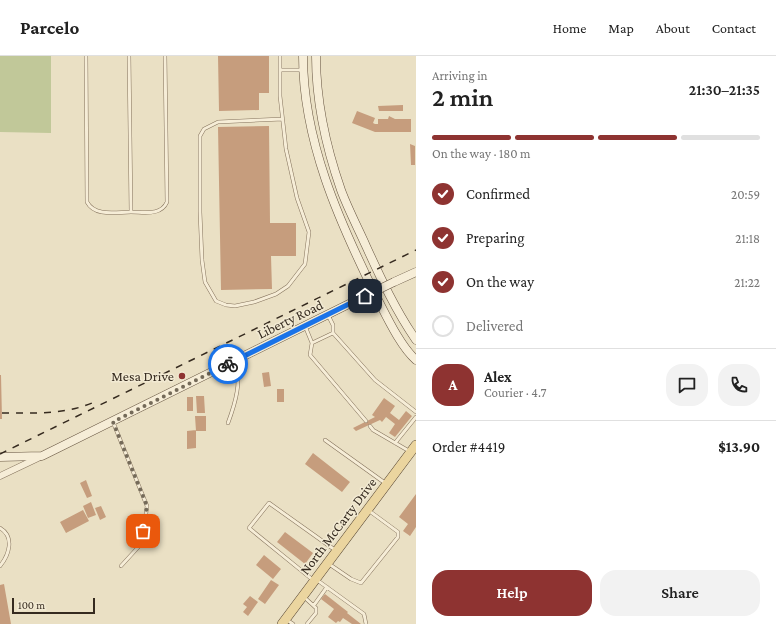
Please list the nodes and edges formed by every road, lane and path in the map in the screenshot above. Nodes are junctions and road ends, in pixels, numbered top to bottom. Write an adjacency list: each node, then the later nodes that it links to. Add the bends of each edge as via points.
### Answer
1 (86, 56): 11 (lane, via 87,202 95,212)
2 (129, 56): 11 (lane)
3 (165, 56): 11 (lane, via 167,202 158,212)
4 (280, 56): 7 (lane)
5 (303, 56): 8 (main road)
6 (316, 56): 9 (main road)
7 (280, 70): 8 (lane); 10 (lane)
8 (303, 70): 9 (main road); 18 (main road, via 316,149 330,195 392,327)
9 (316, 70): 16 (main road, via 327,146 341,191 376,269 403,321)
10 (283, 119): 10 (lane, via 286,149 297,198 309,232 305,264 288,286 276,294 254,302 226,305 216,301 205,282 200,219 200,136 204,129 218,122)
11 (131, 212)
12 (416, 272): 13 (main road, Liberty Road, bridge)
13 (328, 315): 14 (main road, Liberty Road); 15 (lane, via 333,325)
14 (305, 326): 17 (lane); 19 (main road, Liberty Road)
15 (333, 333): 17 (lane); 20 (lane, via 375,380)
16 (416, 340)
17 (312, 343): 22 (lane, via 310,355)
18 (416, 360)
19 (234, 361): 23 (main road, Liberty Road); 24 (lane, via 238,370 238,381)
20 (416, 412)
21 (416, 416): 27 (lane)
22 (366, 421)
23 (113, 422): 30 (main road, Liberty Road); 38 (lane, via 147,506 142,543)
24 (228, 422)
25 (370, 426): 27 (lane)
26 (325, 440): 32 (lane)
27 (395, 443): 28 (lane)
28 (413, 449): 32 (main road, North McCarty Drive)
29 (0, 456): 30 (main road, Liberty Road)
30 (42, 456): 31 (street)
31 (0, 476)
32 (387, 484): 33 (main road, North McCarty Drive)
33 (367, 510): 35 (main road, North McCarty Drive); 36 (lane, via 398,532 398,537 361,582 351,579)
34 (0, 528): 37 (lane, via 6,533 10,545 7,558)
35 (336, 551): 36 (main road, North McCarty Drive); 39 (lane, via 268,503 248,528)
36 (328, 563): 39 (main road, North McCarty Drive)
37 (0, 566)
38 (121, 566)
39 (315, 580): 40 (lane); 41 (main road, North McCarty Drive)
40 (327, 587): 42 (lane); 45 (lane, via 364,614)
41 (303, 596): 42 (lane); 43 (main road, North McCarty Drive)
42 (314, 605): 44 (lane, via 316,612)
43 (287, 622)
44 (309, 623)
45 (366, 624)

